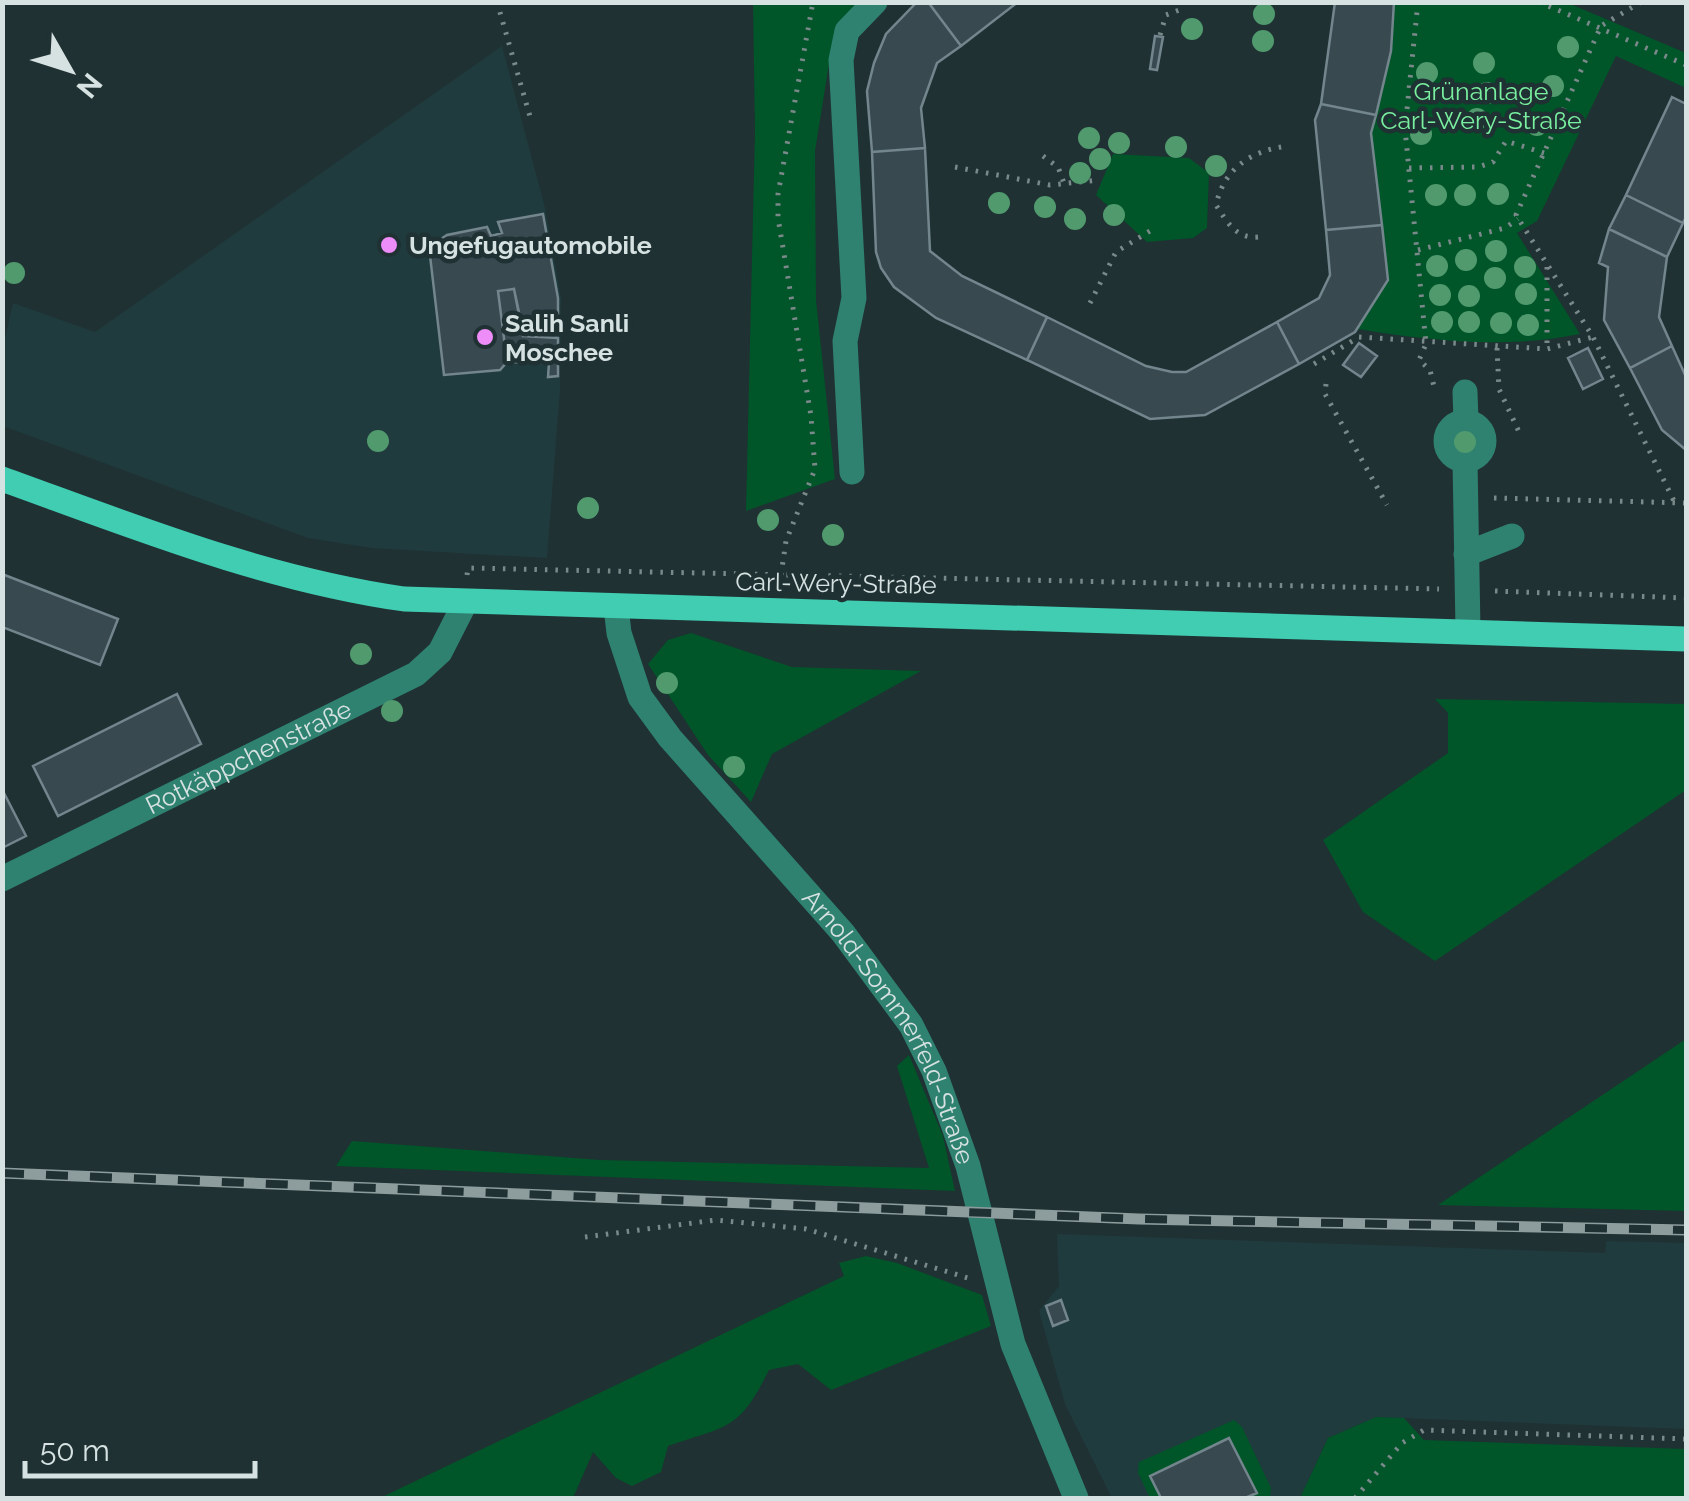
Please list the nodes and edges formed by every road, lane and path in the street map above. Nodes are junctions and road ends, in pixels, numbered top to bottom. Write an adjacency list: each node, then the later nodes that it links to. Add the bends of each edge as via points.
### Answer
1 (497, 2): 12 (path)
2 (813, 2): 44 (path, via 778,194 815,469 786,542)
3 (875, 2): 35 (street, via 847,32 841,60 854,298 844,341)
4 (1418, 2): 17 (path, via 1404,129)
5 (1540, 2): 9 (path)
6 (1641, 2): 9 (path)
7 (1182, 6): 8 (path); 10 (path, via 1166,15)
8 (1180, 17)
9 (1601, 26): 11 (path); 14 (path)
10 (1160, 35)
11 (1686, 65)
12 (531, 120)
13 (1287, 146): 22 (path, via 1268,148 1221,182 1216,205 1234,230)
14 (1544, 153): 17 (path, via 1506,141 1493,162 1478,168); 20 (path)
15 (1044, 156): 19 (path)
16 (954, 167): 19 (path)
17 (1409, 168): 23 (path)
18 (1099, 180): 19 (path)
19 (1064, 184)
20 (1518, 220): 23 (path); 24 (path)
21 (1154, 230): 25 (path, via 1116,252)
22 (1258, 238)
23 (1418, 250): 27 (path)
24 (1547, 265): 26 (path); 29 (path)
25 (1090, 303)
26 (1593, 337): 29 (path); 38 (path)
27 (1426, 344): 28 (path); 30 (path, via 1360,336); 33 (path, via 1419,360 1430,370 1437,398)
28 (1496, 348): 29 (path); 34 (path, via 1499,389)
29 (1547, 349)
30 (1314, 364)
31 (1326, 384): 40 (path, via 1325,394)
32 (1466, 392): 33 (street)
33 (1460, 423): 37 (street, via 1481,430 1484,443 1466,461)
34 (1520, 434)
35 (852, 472)
36 (2, 478): 47 (main road, Carl-Wery-Straße, via 281,576 368,594)
37 (1466, 497): 38 (path); 42 (street)
38 (1675, 503): 39 (path)
39 (1686, 504)
40 (1387, 505)
41 (1512, 536): 42 (street)
42 (1466, 554): 45 (street)
43 (468, 568): 44 (path)
44 (781, 575): 45 (path)
45 (1467, 590): 46 (path); 49 (street)
46 (1686, 598)
47 (465, 603): 48 (main road, Carl-Wery-Straße); 51 (street, Rotkäppchenstraße, via 440,652 416,674)
48 (616, 607): 49 (main road, Carl-Wery-Straße); 53 (street, Arnold-Sommerfeld-Straße, via 640,697 843,933 911,1026 951,1114)
49 (1468, 630): 50 (main road, Carl-Wery-Straße)
50 (1686, 639)
51 (2, 879)
52 (586, 1237): 53 (path, via 716,1220 806,1229 970,1279)
53 (996, 1273): 55 (street, Arnold-Sommerfeld-Straße, via 1013,1344)
54 (1686, 1440): 56 (path, via 1424,1430 1402,1443)
55 (1076, 1498)
56 (1356, 1498)

